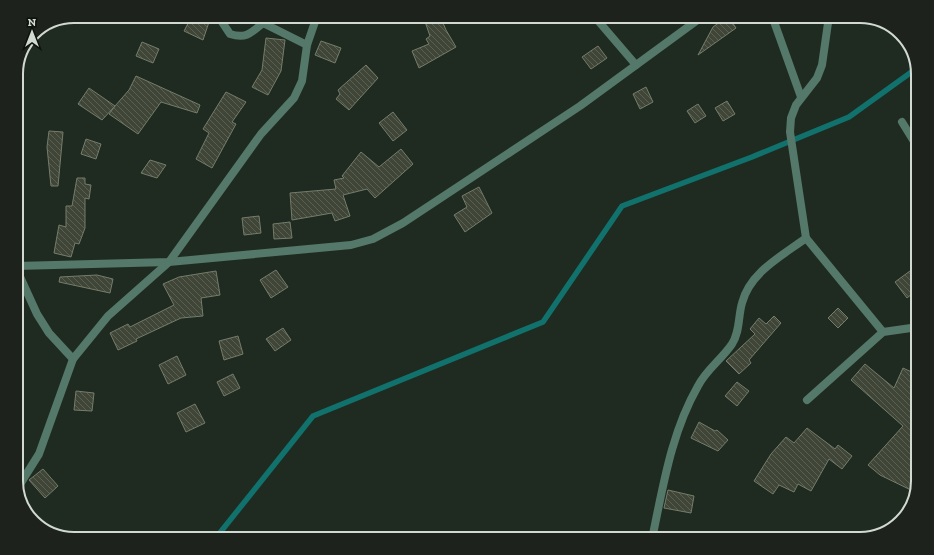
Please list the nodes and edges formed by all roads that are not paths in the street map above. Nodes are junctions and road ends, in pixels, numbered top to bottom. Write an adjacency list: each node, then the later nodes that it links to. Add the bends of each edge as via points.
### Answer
1 (223, 23): 2 (street, via 230,34 240,37 251,34)
2 (263, 23): 8 (street)
3 (315, 23): 8 (street)
4 (600, 23): 9 (street)
5 (693, 23): 9 (street)
6 (775, 23): 10 (street)
7 (828, 23): 10 (street, via 822,66 817,78)
8 (307, 45): 14 (street, via 302,81 294,98 261,134)
9 (636, 65): 14 (street, via 580,106 403,223 373,239 351,245)
10 (801, 97): 13 (street, via 791,118 790,132)
11 (902, 122): 12 (street)
12 (911, 137)
13 (806, 238): 18 (street); 22 (street, via 756,276 747,287 741,304 738,332 733,343 698,385 681,420 668,462)
14 (169, 262): 15 (street); 19 (street, via 108,316)
15 (23, 267)
16 (23, 288): 19 (street, via 49,333)
17 (911, 328): 18 (street)
18 (883, 332): 20 (street)
19 (73, 359): 21 (street, via 39,454)
20 (807, 400)
21 (23, 479)
22 (653, 532)

